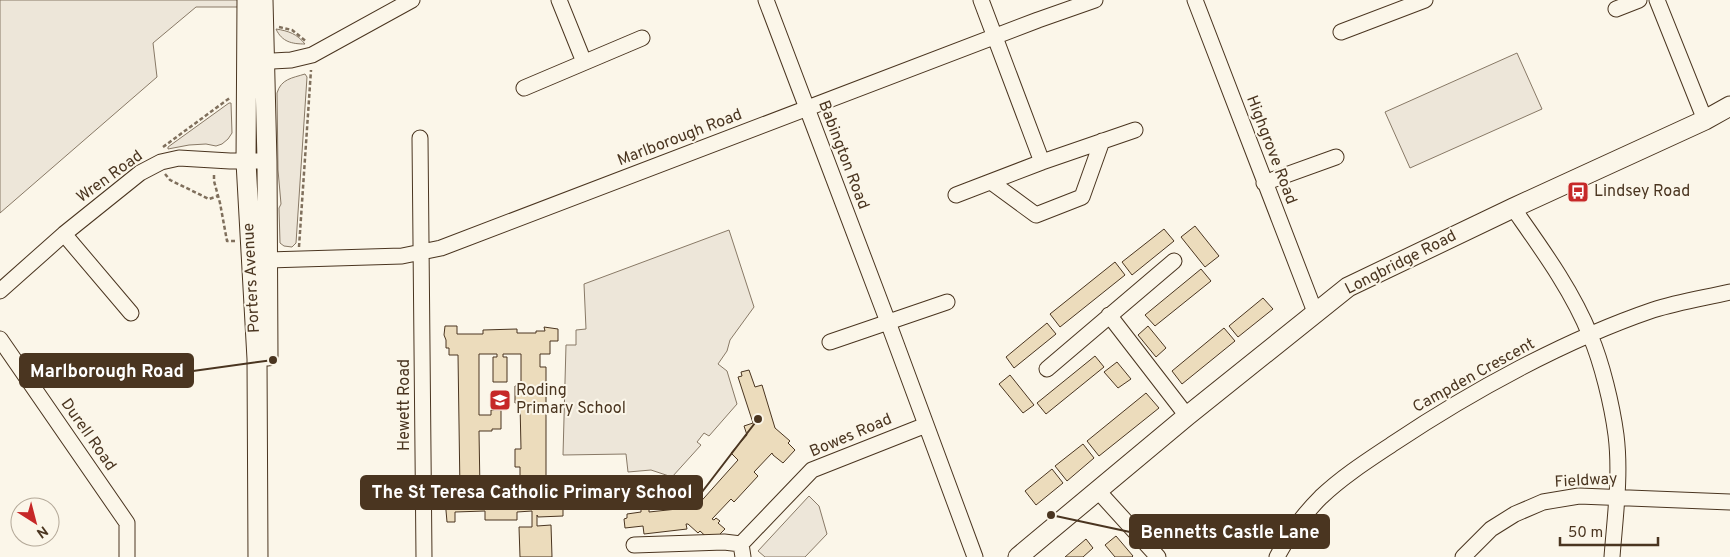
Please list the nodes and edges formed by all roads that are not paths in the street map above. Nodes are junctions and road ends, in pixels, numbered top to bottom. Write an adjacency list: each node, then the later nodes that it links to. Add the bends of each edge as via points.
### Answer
1 (247, 0): 16 (main road, Porters Avenue)
2 (263, 0): 16 (main road, Porters Avenue)
3 (412, 0): 16 (street, via 312,55)
4 (559, 0): 17 (street)
5 (766, 0): 20 (street, Babington Road)
6 (981, 0): 14 (street)
7 (1095, 0): 14 (street, Marlborough Road)
8 (1196, 0): 30 (street, Highgrove Road)
9 (1423, 0): 13 (street)
10 (1639, 0): 12 (street)
11 (1657, 0): 21 (street)
12 (1616, 9)
13 (1341, 32)
14 (995, 36): 20 (street, Marlborough Road); 28 (street)
15 (642, 38): 17 (street)
16 (255, 62): 26 (main road, Porters Avenue); 27 (main road, Porters Avenue)
17 (584, 62): 18 (street)
18 (524, 88)
19 (1730, 106): 21 (main road, Longbridge Road)
20 (806, 109): 34 (street, Marlborough Road); 43 (street, Babington Road)
21 (1705, 120): 32 (main road, Longbridge Road)
22 (1135, 130): 24 (street)
23 (420, 138): 34 (street, Hewett Road)
24 (1102, 141): 28 (street); 29 (street, via 1082,197 1036,214)
25 (1336, 157): 30 (street)
26 (267, 161): 27 (street, Wren Road); 35 (main road, Porters Avenue)
27 (246, 162): 33 (street, Wren Road, via 180,158 161,162 140,173); 56 (main road, Porters Avenue, via 257,359)
28 (1042, 162): 29 (street)
29 (991, 182): 31 (street)
30 (1264, 183): 40 (street, Highgrove Road)
31 (956, 196)
32 (1513, 208): 40 (main road, Longbridge Road, via 1348,287); 44 (street, via 1570,296)
33 (64, 234): 37 (street, Wren Road); 41 (street)
34 (421, 253): 35 (street, Marlborough Road); 58 (street, Hewett Road)
35 (268, 260): 57 (main road, Porters Avenue)
36 (1174, 261): 42 (street)
37 (0, 291)
38 (1730, 292): 44 (street, Campden Crescent, via 1653,310)
39 (947, 302): 43 (street)
40 (1315, 312): 48 (main road, Longbridge Road)
41 (131, 313)
42 (1109, 315): 47 (street); 48 (street)
43 (888, 322): 46 (street); 49 (street, Babington Road)
44 (1590, 335): 51 (street, via 1607,391 1616,436); 62 (street, Campden Crescent, via 1502,378 1366,462 1322,496 1299,522)
45 (0, 339): 55 (street, Durell Road, via 127,523)
46 (830, 342)
47 (1047, 369)
48 (1187, 416): 50 (main road, Longbridge Road)
49 (926, 425): 54 (street, Bowes Road, via 812,470); 59 (street, Babington Road)
50 (1098, 491): 60 (main road, Longbridge Road); 61 (street)
51 (1616, 496): 52 (street, Fieldway); 63 (street, Fieldway, via 1580,496 1543,502 1491,529); 64 (street)
52 (1730, 502)
53 (634, 545): 54 (street, via 724,542)
54 (742, 551)
55 (127, 557)
56 (258, 557)
57 (268, 557)
58 (424, 557)
59 (975, 557)
60 (1018, 557)
61 (1158, 557)
62 (1277, 557)
63 (1462, 557)
64 (1612, 557)

